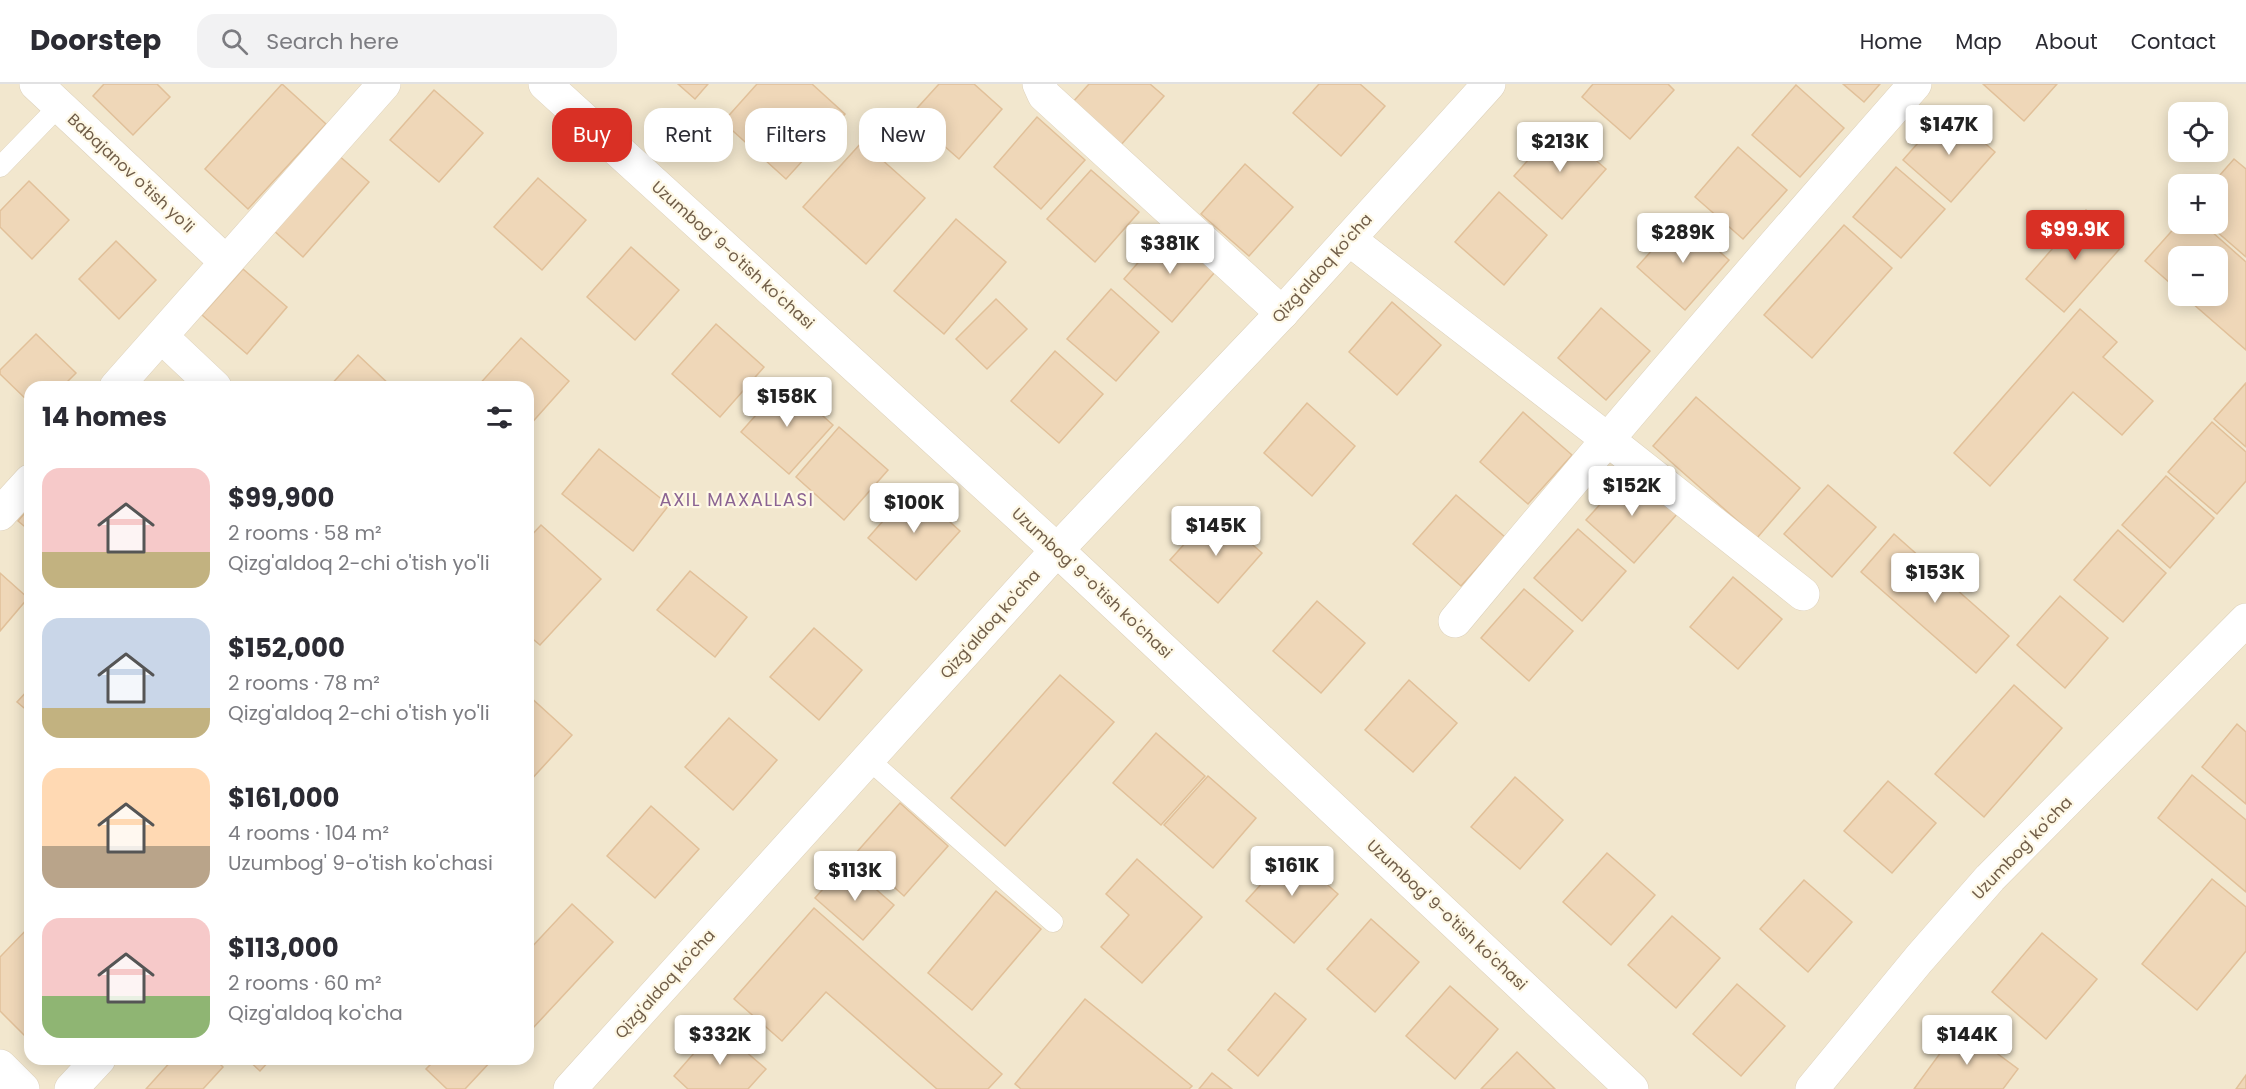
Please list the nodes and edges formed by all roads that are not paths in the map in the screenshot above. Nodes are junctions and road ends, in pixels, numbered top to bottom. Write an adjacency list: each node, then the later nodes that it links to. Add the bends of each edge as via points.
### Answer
1 (384, 84): 9 (street)
2 (545, 84): 17 (street, Uzumbog' 9-o'tish ko'chasi)
3 (1039, 84): 10 (street, via 1044,95)
4 (1489, 84): 8 (street, Qizg'aldoq ko'cha)
5 (1915, 84): 14 (street)
6 (48, 95): 7 (lane); 9 (street, Babajanov o'tish yo'li)
7 (0, 167)
8 (1349, 239): 10 (street, Qizg'aldoq ko'cha); 14 (street)
9 (226, 262): 11 (street)
10 (1282, 313): 17 (street, Qizg'aldoq ko'cha)
11 (162, 337): 12 (street); 13 (street)
12 (122, 381)
13 (209, 381)
14 (1607, 439): 18 (street); 20 (street)
15 (24, 488): 16 (street)
16 (0, 514)
17 (1057, 550): 21 (street, Qizg'aldoq ko'cha); 28 (street, Uzumbog' 9-o'tish ko'chasi)
18 (1803, 594)
19 (2246, 620): 29 (street, Uzumbog' ko'cha, via 1990,878)
20 (1455, 621)
21 (868, 759): 22 (lane); 27 (street, Qizg'aldoq ko'cha)
22 (1053, 922)
23 (93, 1065): 26 (street)
24 (0, 1066): 25 (street)
25 (23, 1089)
26 (71, 1089)
27 (570, 1089)
28 (1632, 1089)
29 (1812, 1089)

